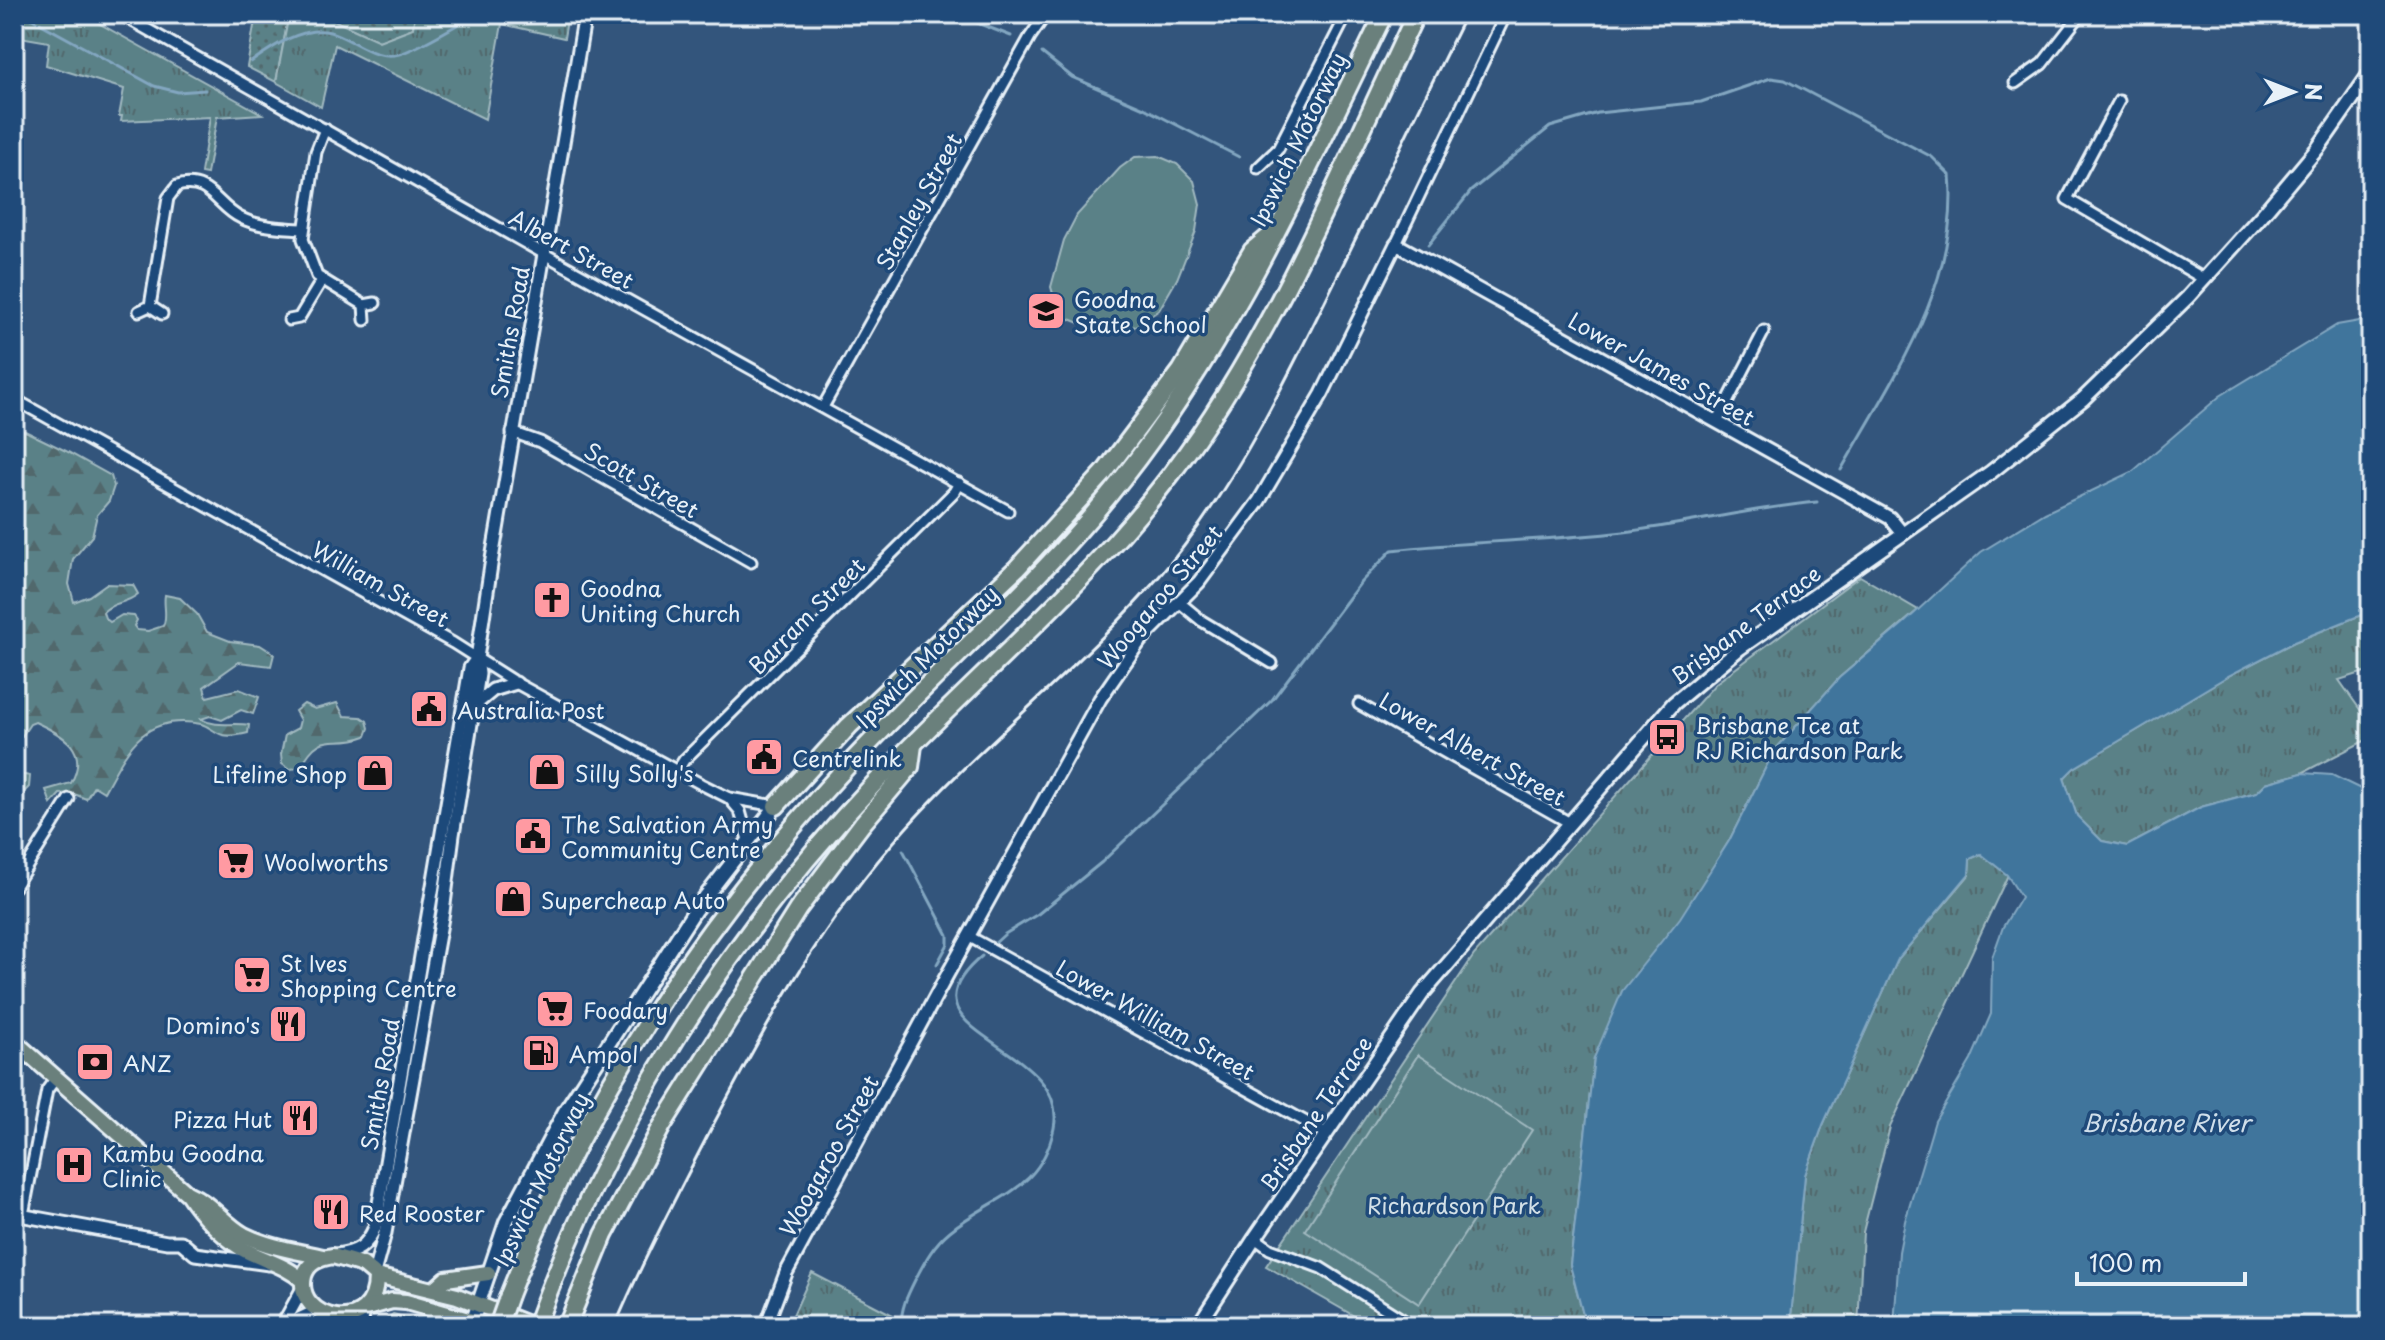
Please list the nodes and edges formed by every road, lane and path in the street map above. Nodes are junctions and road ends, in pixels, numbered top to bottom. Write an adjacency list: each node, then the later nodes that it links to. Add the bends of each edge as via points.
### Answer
1 (120, 14): 12 (street, Albert Street)
2 (585, 14): 17 (street, Smiths Road)
3 (1046, 14): 29 (street, Stanley Street)
4 (1347, 14): 13 (street, via 1278,149)
5 (1384, 14): 15 (highway, Ipswich Motorway)
6 (1416, 14): 42 (highway, via 1282,296 1208,422 1108,551)
7 (1506, 14): 16 (street, Woogaroo Street)
8 (2081, 14): 10 (street, via 2042,64)
9 (2371, 72): 18 (main road, Brisbane Terrace, via 2302,168)
10 (2015, 83)
11 (2119, 101): 18 (street, via 2067,199)
12 (325, 129): 14 (street); 17 (street, Albert Street)
13 (1258, 168)
14 (303, 229): 19 (street, via 305,251); 22 (street, via 243,219 211,191 177,186 168,198)
15 (1278, 230): 46 (highway, via 1252,251 1181,371 1104,473 1033,552 849,726); 71 (highway, Ipswich Motorway, bridge, via 1211,352 1120,481 1045,568 803,814 692,955 585,1130)
16 (1396, 244): 30 (street, Lower James Street); 36 (street, Woogaroo Street, via 1282,465 1221,556)
17 (543, 253): 29 (street, Albert Street); 31 (street, Smiths Road)
18 (2204, 279): 34 (main road, Brisbane Terrace, via 2083,399)
19 (322, 280): 21 (street); 26 (street, via 294,319)
20 (375, 303): 21 (street)
21 (364, 305): 25 (street)
22 (150, 306): 23 (street); 24 (street)
23 (139, 311)
24 (162, 314)
25 (365, 320)
26 (305, 328)
27 (1764, 331): 30 (street)
28 (14, 399): 37 (street, William Street)
29 (823, 407): 32 (street, Albert Street)
30 (1717, 422): 34 (street, Lower James Street, via 1890,518)
31 (512, 432): 35 (street, Scott Street, via 540,442); 37 (street, Smiths Road)
32 (959, 483): 33 (street, Albert Street); 43 (street, Barram Street)
33 (1008, 511)
34 (1903, 534): 47 (main road, Brisbane Terrace, via 1692,686)
35 (751, 562)
36 (1179, 602): 38 (street); 50 (street, Woogaroo Street, via 1140,641 1100,699)
37 (477, 658): 39 (street, William Street); 41 (street, Smiths Road); 57 (street, Smiths Road, via 470,668 375,1227 357,1251)
38 (1272, 663)
39 (516, 683): 41 (street, via 493,690); 43 (street, William Street)
40 (1359, 704): 47 (street, Lower Albert Street)
41 (474, 705): 60 (street, Smiths Road, via 434,964)
42 (913, 745): 72 (highway, via 790,879 699,1001 607,1159); 73 (highway, via 910,767 798,909 662,1126 604,1235)
43 (677, 771): 44 (street, William Street)
44 (729, 798): 46 (street, William Street); 48 (street, via 740,811)
45 (69, 799): 49 (street)
46 (776, 806): 48 (main road)
47 (1570, 823): 53 (main road, Brisbane Terrace, via 1422,994)
48 (748, 840): 59 (main road, via 674,941 565,1111 506,1222)
49 (14, 887)
50 (968, 936): 53 (street, Lower William Street); 74 (street, Woogaroo Street, via 786,1273)
51 (14, 1041): 52 (main road)
52 (56, 1078): 54 (main road); 55 (street, via 47,1090)
53 (1326, 1133): 56 (main road, Brisbane Terrace)
54 (188, 1194): 57 (main road, via 203,1200 241,1233); 58 (main road, via 240,1248)
55 (19, 1214): 58 (street, via 181,1242 195,1254)
56 (1255, 1238): 75 (main road, Brisbane Terrace); 76 (street, via 1321,1268)
57 (328, 1257): 60 (main road, via 356,1262); 61 (main road, via 307,1268)
58 (277, 1264): 61 (main road)
59 (488, 1273): 62 (main road, via 446,1279); 63 (main road)
60 (375, 1274): 62 (main road); 65 (main road, via 375,1292)
61 (303, 1285): 64 (main road, via 308,1302); 68 (street)
62 (435, 1289): 63 (main road)
63 (478, 1305): 67 (main road); 72 (main road)
64 (318, 1310): 66 (main road); 69 (street)
65 (364, 1315): 66 (main road); 67 (main road, via 392,1301 406,1302)
66 (337, 1321)
67 (472, 1323): 70 (main road)
68 (282, 1326)
69 (292, 1326)
70 (489, 1326)
71 (498, 1326)
72 (534, 1326)
73 (567, 1326)
74 (766, 1326)
75 (1198, 1326)
76 (1413, 1326)

